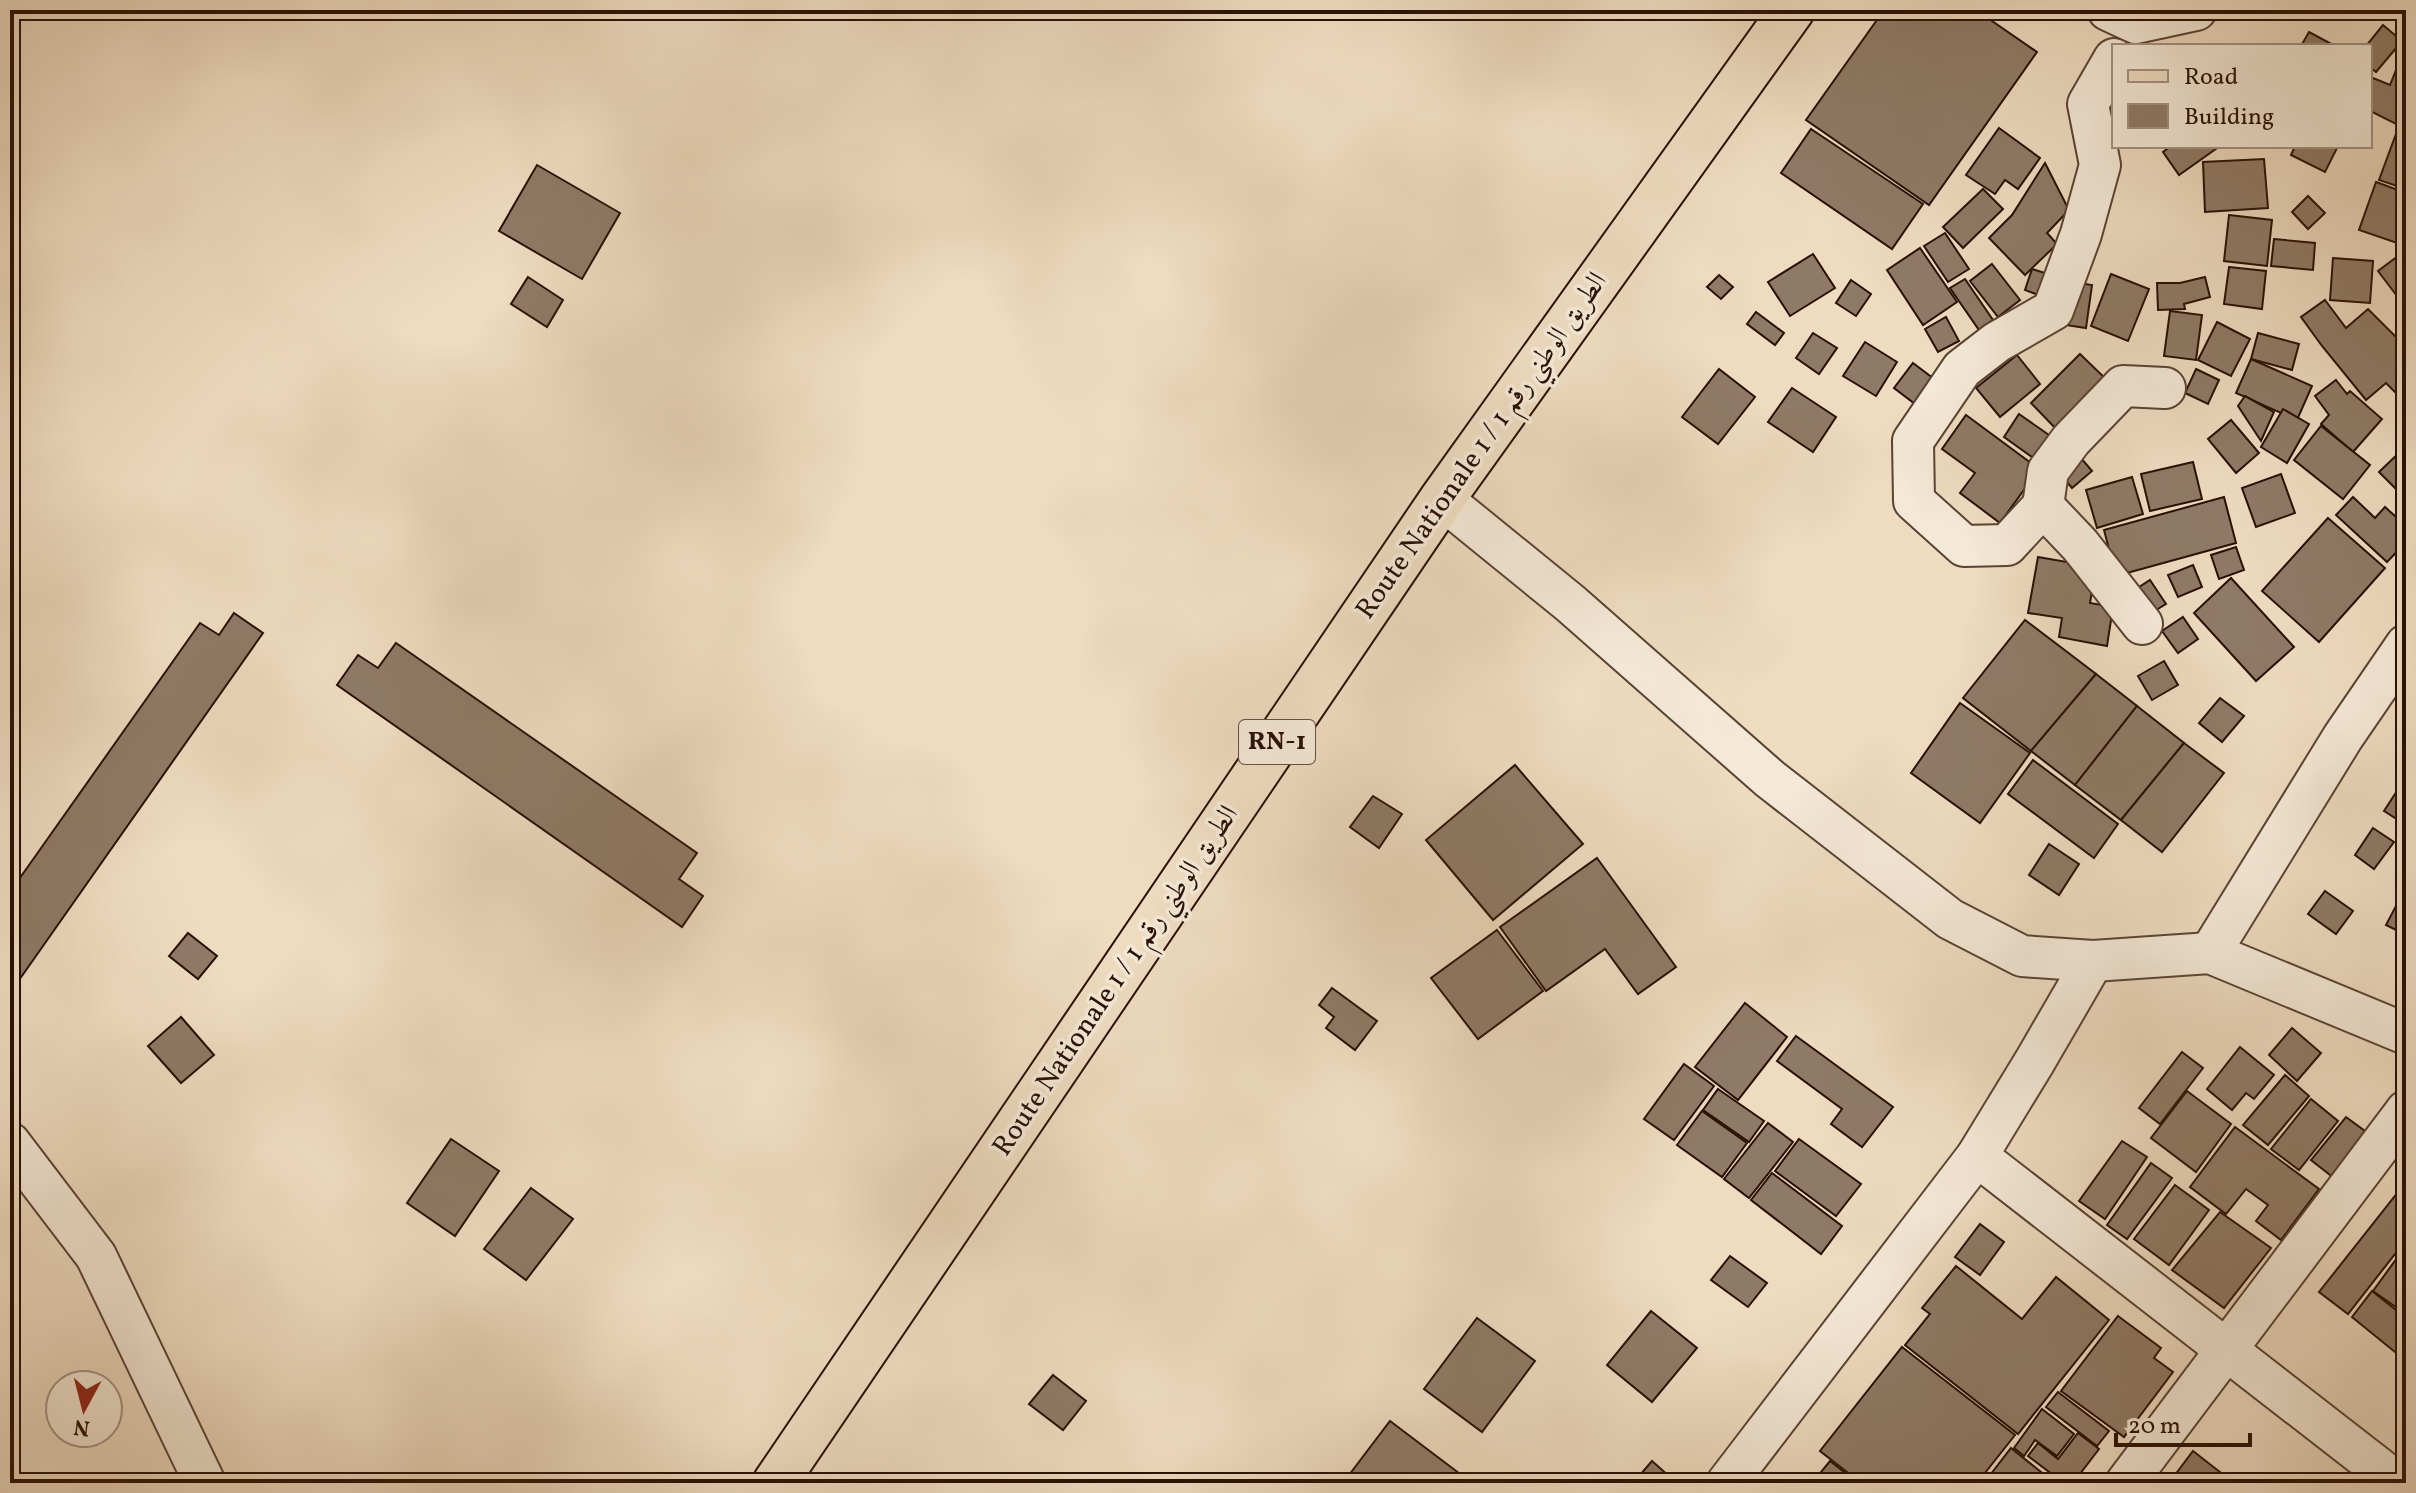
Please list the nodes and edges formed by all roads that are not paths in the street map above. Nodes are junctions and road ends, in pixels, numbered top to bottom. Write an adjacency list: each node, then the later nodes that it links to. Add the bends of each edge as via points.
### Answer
1 (1792, 10): 6 (main road, Route Nationale 1 / الطريق الوطني رقم 1 / RN-1)
2 (2196, 10): 3 (street)
3 (2122, 26)
4 (2112, 62): 7 (street, via 2088,104 2100,165 2053,310 1962,369 1913,441 1914,501 1964,546 2007,545)
5 (2165, 388): 7 (street, via 2123,386 2048,471)
6 (1442, 499): 11 (street, via 1570,603 1770,779 1950,919 2022,956); 18 (main road, Route Nationale 1 / الطريق الوطني رقم 1 / RN-1)
7 (2043, 506): 8 (street)
8 (2142, 624)
9 (2406, 645): 10 (street)
10 (2210, 953): 11 (street); 12 (street)
11 (2093, 961): 15 (street)
12 (2406, 1034)
13 (2406, 1111): 16 (street)
14 (10, 1143): 17 (street, via 96,1256)
15 (1977, 1156): 16 (street); 19 (street)
16 (2226, 1352): 20 (street); 21 (street)
17 (205, 1483)
18 (775, 1483)
19 (1727, 1483)
20 (2126, 1483)
21 (2398, 1483)

